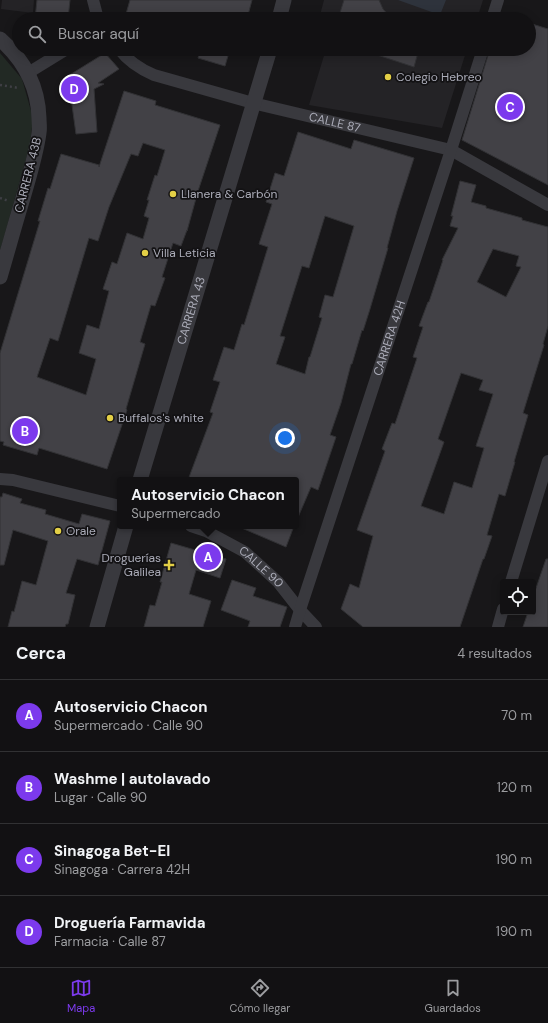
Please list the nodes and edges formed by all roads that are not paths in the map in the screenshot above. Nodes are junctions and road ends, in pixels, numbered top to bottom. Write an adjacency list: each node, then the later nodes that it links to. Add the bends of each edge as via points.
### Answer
1 (93, 0): 4 (street)
2 (284, 0): 5 (street)
3 (498, 0): 6 (street)
4 (96, 12)
5 (281, 12)
6 (494, 12)
7 (0, 39): 8 (street)
8 (12, 51)
9 (17, 56): 14 (street)
10 (56, 56): 14 (street)
11 (125, 56): 15 (street, CALLE 87, via 132,63 154,75)
12 (268, 56): 15 (street, CARRERA 43)
13 (481, 56): 16 (street, CARRERA 42H)
14 (28, 73): 18 (street, CARRERA 43B, via 37,100 39,132 34,159)
15 (253, 103): 16 (street, CALLE 87); 20 (street, CARRERA 43)
16 (451, 150): 17 (street, CALLE 87); 27 (street, CARRERA 42H)
17 (548, 205)
18 (0, 277)
19 (548, 461): 22 (street)
20 (141, 477)
21 (0, 479): 23 (street)
22 (544, 490): 26 (street)
23 (117, 505)
24 (125, 529): 29 (street)
25 (200, 529): 27 (street, CALLE 90, via 245,552 278,582)
26 (512, 579)
27 (300, 610): 30 (street, CARRERA 42H); 31 (street, CALLE 90)
28 (501, 615): 32 (street)
29 (97, 627)
30 (295, 627)
31 (316, 627)
32 (498, 627)

